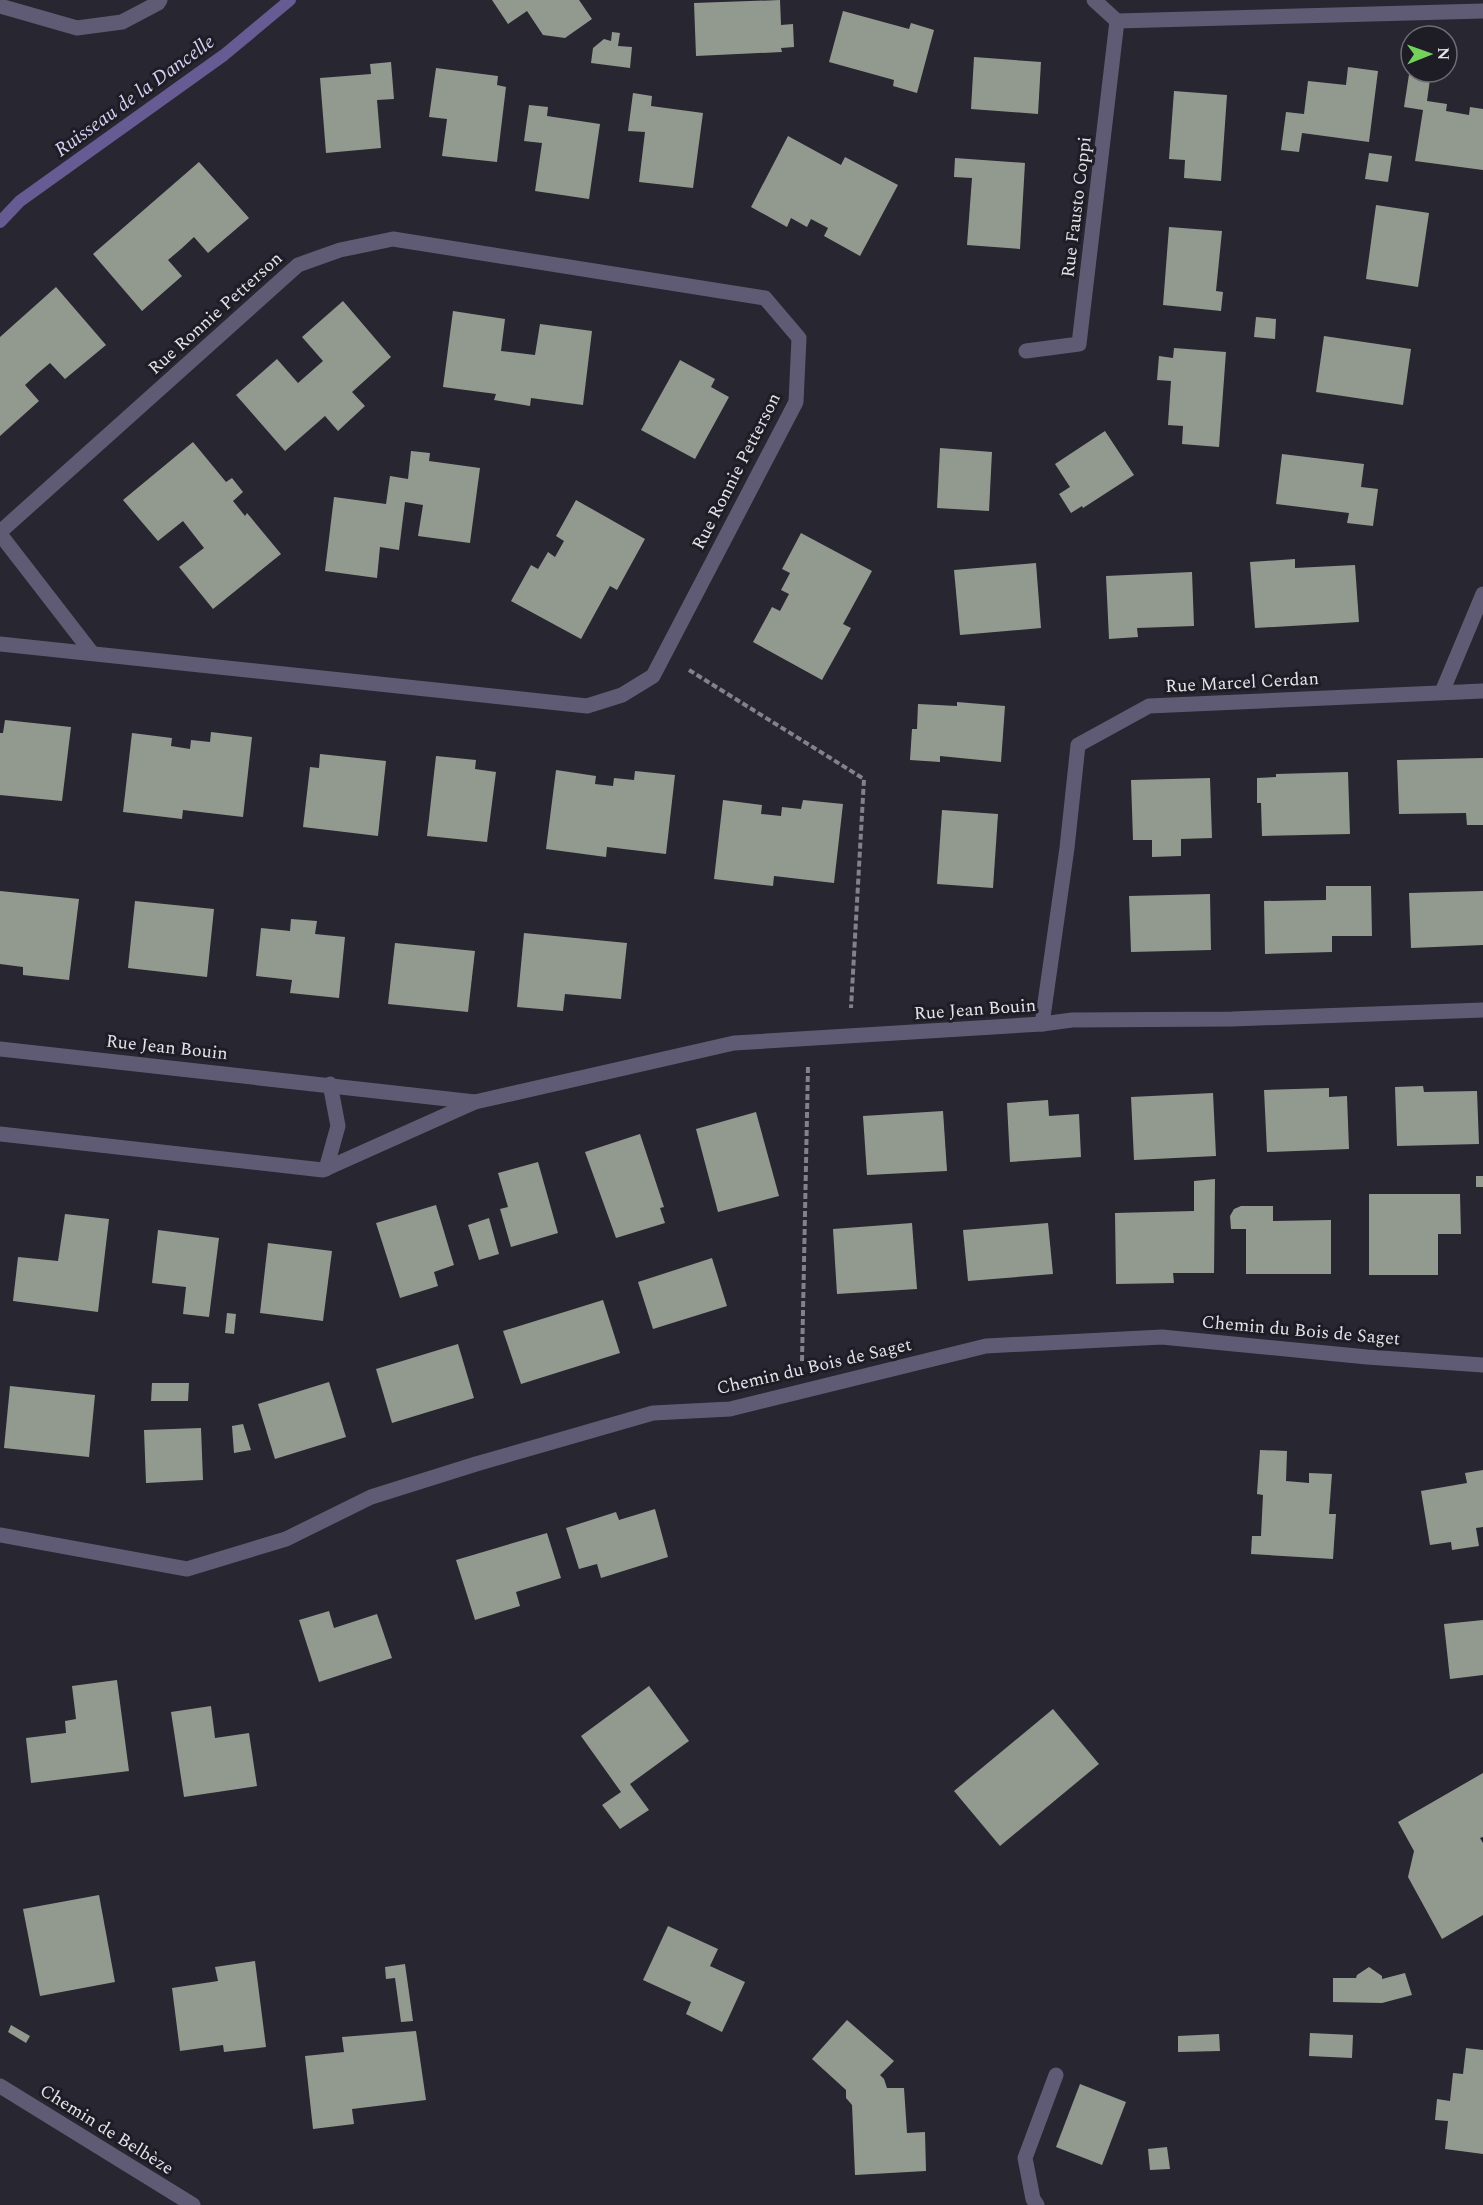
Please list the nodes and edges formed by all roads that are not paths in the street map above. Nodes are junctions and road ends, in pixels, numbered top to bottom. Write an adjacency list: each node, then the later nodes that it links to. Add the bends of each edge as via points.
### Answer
1 (160, 0): 3 (street, via 122,22 77,28)
2 (1094, 0): 5 (street)
3 (0, 6)
4 (1483, 11): 5 (street)
5 (1117, 21): 6 (street, Rue Fausto Coppi, via 1079,344)
6 (1026, 351)
7 (0, 533): 10 (street, Rue Ronnie Petterson); 10 (street, Rue Ronnie Petterson, via 298,265 340,250 393,239 765,298 799,338 796,402 653,676 622,695 586,706)
8 (1483, 594): 12 (street)
9 (0, 644): 10 (street, Rue Ronnie Petterson)
10 (92, 653)
11 (1483, 691): 12 (street, Rue Marcel Cerdan)
12 (1442, 692): 14 (street, Rue Marcel Cerdan, via 1149,706 1078,746)
13 (1483, 1010): 14 (street, Rue Jean Bouin, via 1072,1020)
14 (1042, 1024): 17 (street, Rue Jean Bouin, via 734,1043)
15 (0, 1049): 16 (street, Rue Jean Bouin)
16 (330, 1084): 17 (street, Rue Jean Bouin); 19 (street, via 338,1126)
17 (475, 1101): 19 (street, Rue Jean Bouin)
18 (0, 1134): 19 (street)
19 (326, 1169)
20 (1483, 1365): 21 (street, Chemin du Bois de Saget, via 1162,1337 986,1346 730,1409 653,1413 371,1497 286,1539 187,1569)
21 (0, 1535)
22 (1056, 2075): 25 (street, via 1025,2158)
23 (0, 2086): 24 (street, Chemin de Belbèze)
24 (193, 2205)
25 (1037, 2205)

